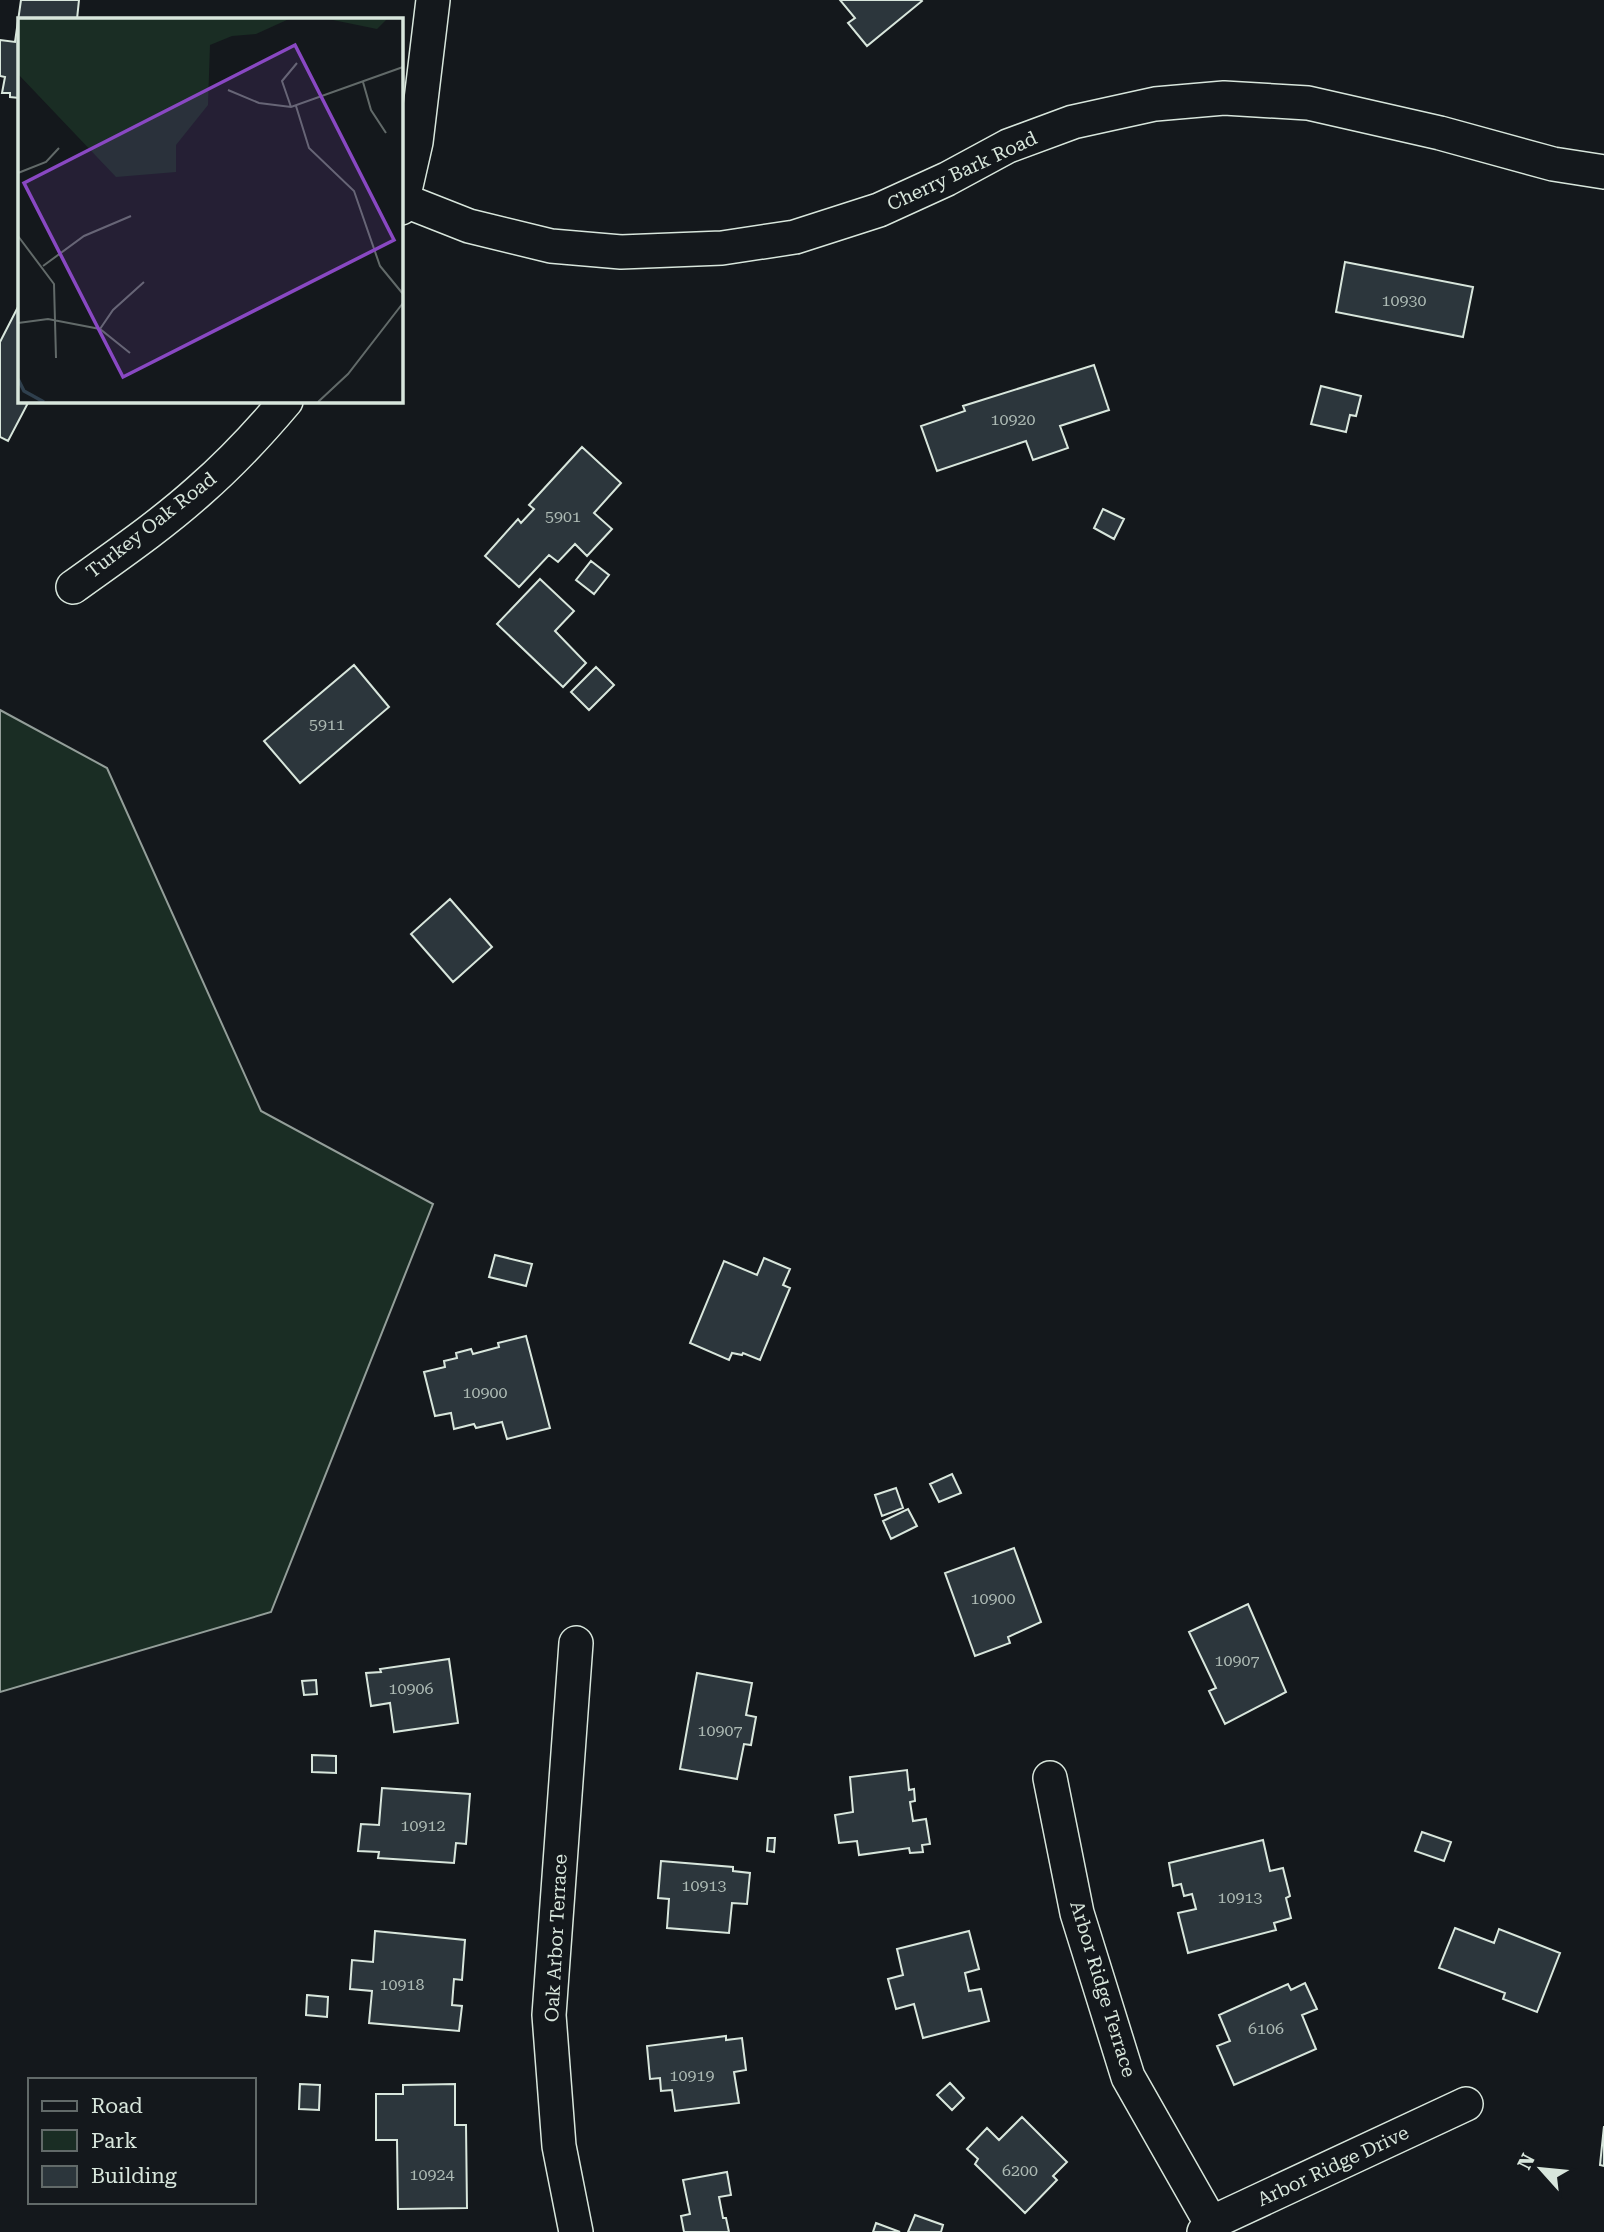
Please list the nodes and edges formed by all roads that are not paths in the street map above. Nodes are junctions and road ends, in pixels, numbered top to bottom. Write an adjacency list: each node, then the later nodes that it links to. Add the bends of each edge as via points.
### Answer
1 (433, 0): 3 (street, via 416,142)
2 (1604, 172): 3 (street, Cherry Bark Road, via 1553,164 1308,103 1224,98 1155,104 1073,122 1008,146 879,210 795,237 722,248 621,252 551,246)
3 (402, 204)
4 (285, 402): 5 (street, Turkey Oak Road, via 200,491)
5 (73, 587)
6 (576, 1643): 10 (street, Oak Arbor Terrace, via 549,2015 559,2146)
7 (1050, 1778): 9 (street, Arbor Ridge Terrace, via 1077,1913 1128,2077)
8 (1466, 2104): 9 (street, Arbor Ridge Drive)
9 (1208, 2228)
10 (576, 2232)

